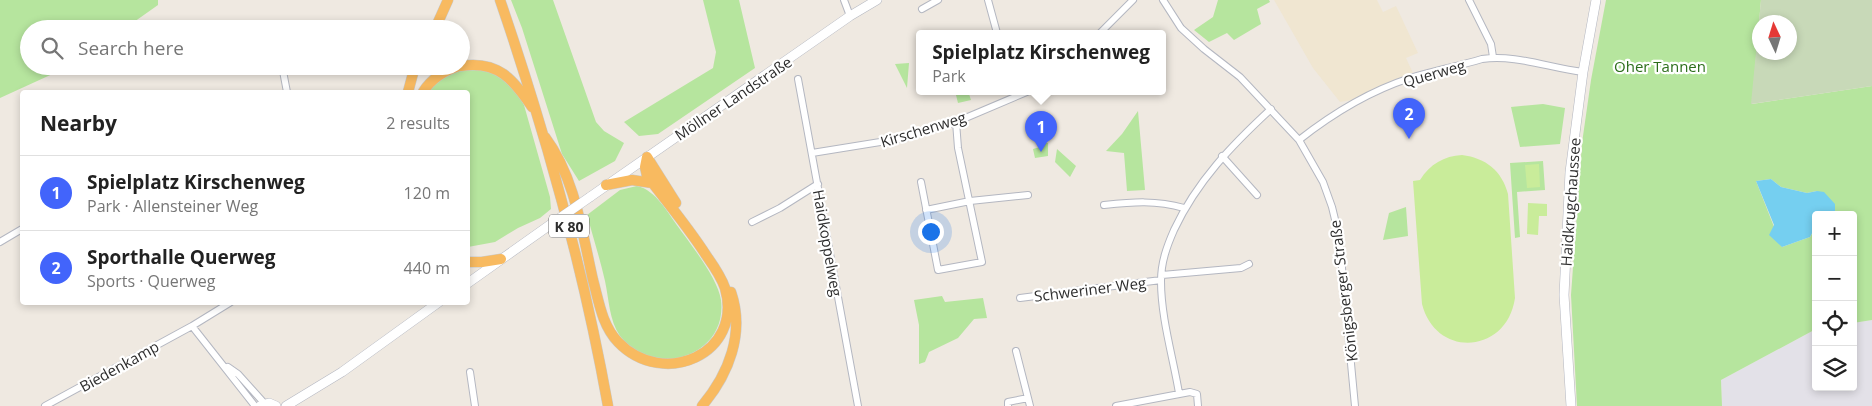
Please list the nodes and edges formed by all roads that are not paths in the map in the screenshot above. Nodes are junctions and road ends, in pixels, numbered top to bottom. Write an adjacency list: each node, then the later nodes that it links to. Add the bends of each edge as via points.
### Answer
1 (448, 0): 13 (highway)
2 (500, 0): 28 (highway, K 80)
3 (844, 0): 12 (street)
4 (877, 0): 12 (main road, Möllner Landstraße)
5 (938, 0): 11 (street)
6 (988, 0): 14 (street)
7 (1132, 0): 15 (street)
8 (1163, 0): 27 (street, Königsberger Straße, via 1181,28 1240,77)
9 (1469, 0): 16 (street, via 1491,44)
10 (1596, 0): 18 (main road, Haidkrugchaussee)
11 (922, 9)
12 (850, 16): 34 (main road, Möllner Landstraße)
13 (439, 20)
14 (996, 30)
15 (1103, 30)
16 (1493, 57): 18 (street, Querweg); 31 (street, Querweg, via 1409,79 1377,92)
17 (470, 64): 28 (highway, via 486,66 508,76)
18 (1582, 72): 76 (main road, Haidkrugchaussee, via 1570,172 1564,294)
19 (284, 75): 23 (street)
20 (413, 75): 24 (highway)
21 (440, 75): 25 (highway)
22 (798, 79): 32 (street, Haidkoppelweg)
23 (287, 90)
24 (409, 90)
25 (424, 90)
26 (1018, 95): 29 (street, Kirschenweg)
27 (1271, 109): 31 (street, Königsberger Straße); 33 (street)
28 (538, 115): 30 (highway, K 80)
29 (956, 122): 32 (street, Kirschenweg, via 905,138); 41 (street, via 958,148)
30 (545, 137): 35 (highway, via 568,181 608,328 624,348 638,356 654,363 674,364 702,355 715,341 726,320 726,296 710,260); 68 (highway, K 80, via 581,274)
31 (1299, 140): 75 (street, Königsberger Straße, via 1323,182 1339,236)
32 (812, 153): 37 (street, Haidkoppelweg)
33 (1222, 156): 40 (street); 43 (street)
34 (647, 157): 35 (highway, via 645,170); 38 (main road, Möllner Landstraße); 69 (highway, via 720,269 732,296 736,332 732,354 724,376)
35 (652, 182): 38 (highway, via 632,180)
36 (921, 182): 44 (street)
37 (818, 184): 45 (street); 70 (street, Haidkoppelweg)
38 (606, 185): 48 (main road, Möllner Landstraße, bridge)
39 (1028, 195): 41 (street)
40 (1257, 195)
41 (970, 201): 44 (street); 44 (street, via 982,262 938,270)
42 (1104, 205): 43 (street, via 1161,202)
43 (1184, 208): 51 (street, via 1164,252)
44 (926, 210)
45 (752, 222)
46 (20, 230): 47 (street)
47 (0, 242)
48 (501, 259): 49 (highway); 52 (main road)
49 (470, 262)
50 (1249, 264): 51 (street, Schweriner Weg, via 1241,268)
51 (1161, 277): 53 (street, Schweriner Weg); 60 (street, via 1164,314)
52 (470, 282)
53 (1020, 298)
54 (226, 305): 56 (street, Biedenkamp)
55 (435, 305): 66 (main road, via 342,372)
56 (192, 326): 58 (street); 63 (street, Biedenkamp)
57 (1016, 351): 61 (street)
58 (225, 365): 62 (street, via 238,374); 64 (street)
59 (470, 372): 67 (street)
60 (1179, 393): 73 (street); 74 (street, via 1197,394)
61 (1028, 398): 71 (street, via 1008,402); 72 (street)
62 (263, 405): 65 (main road)
63 (44, 406)
64 (255, 406)
65 (276, 406)
66 (286, 406)
67 (475, 406)
68 (608, 406)
69 (702, 406)
70 (858, 406)
71 (1008, 406)
72 (1030, 406)
73 (1116, 406)
74 (1198, 406)
75 (1355, 406)
76 (1571, 406)

